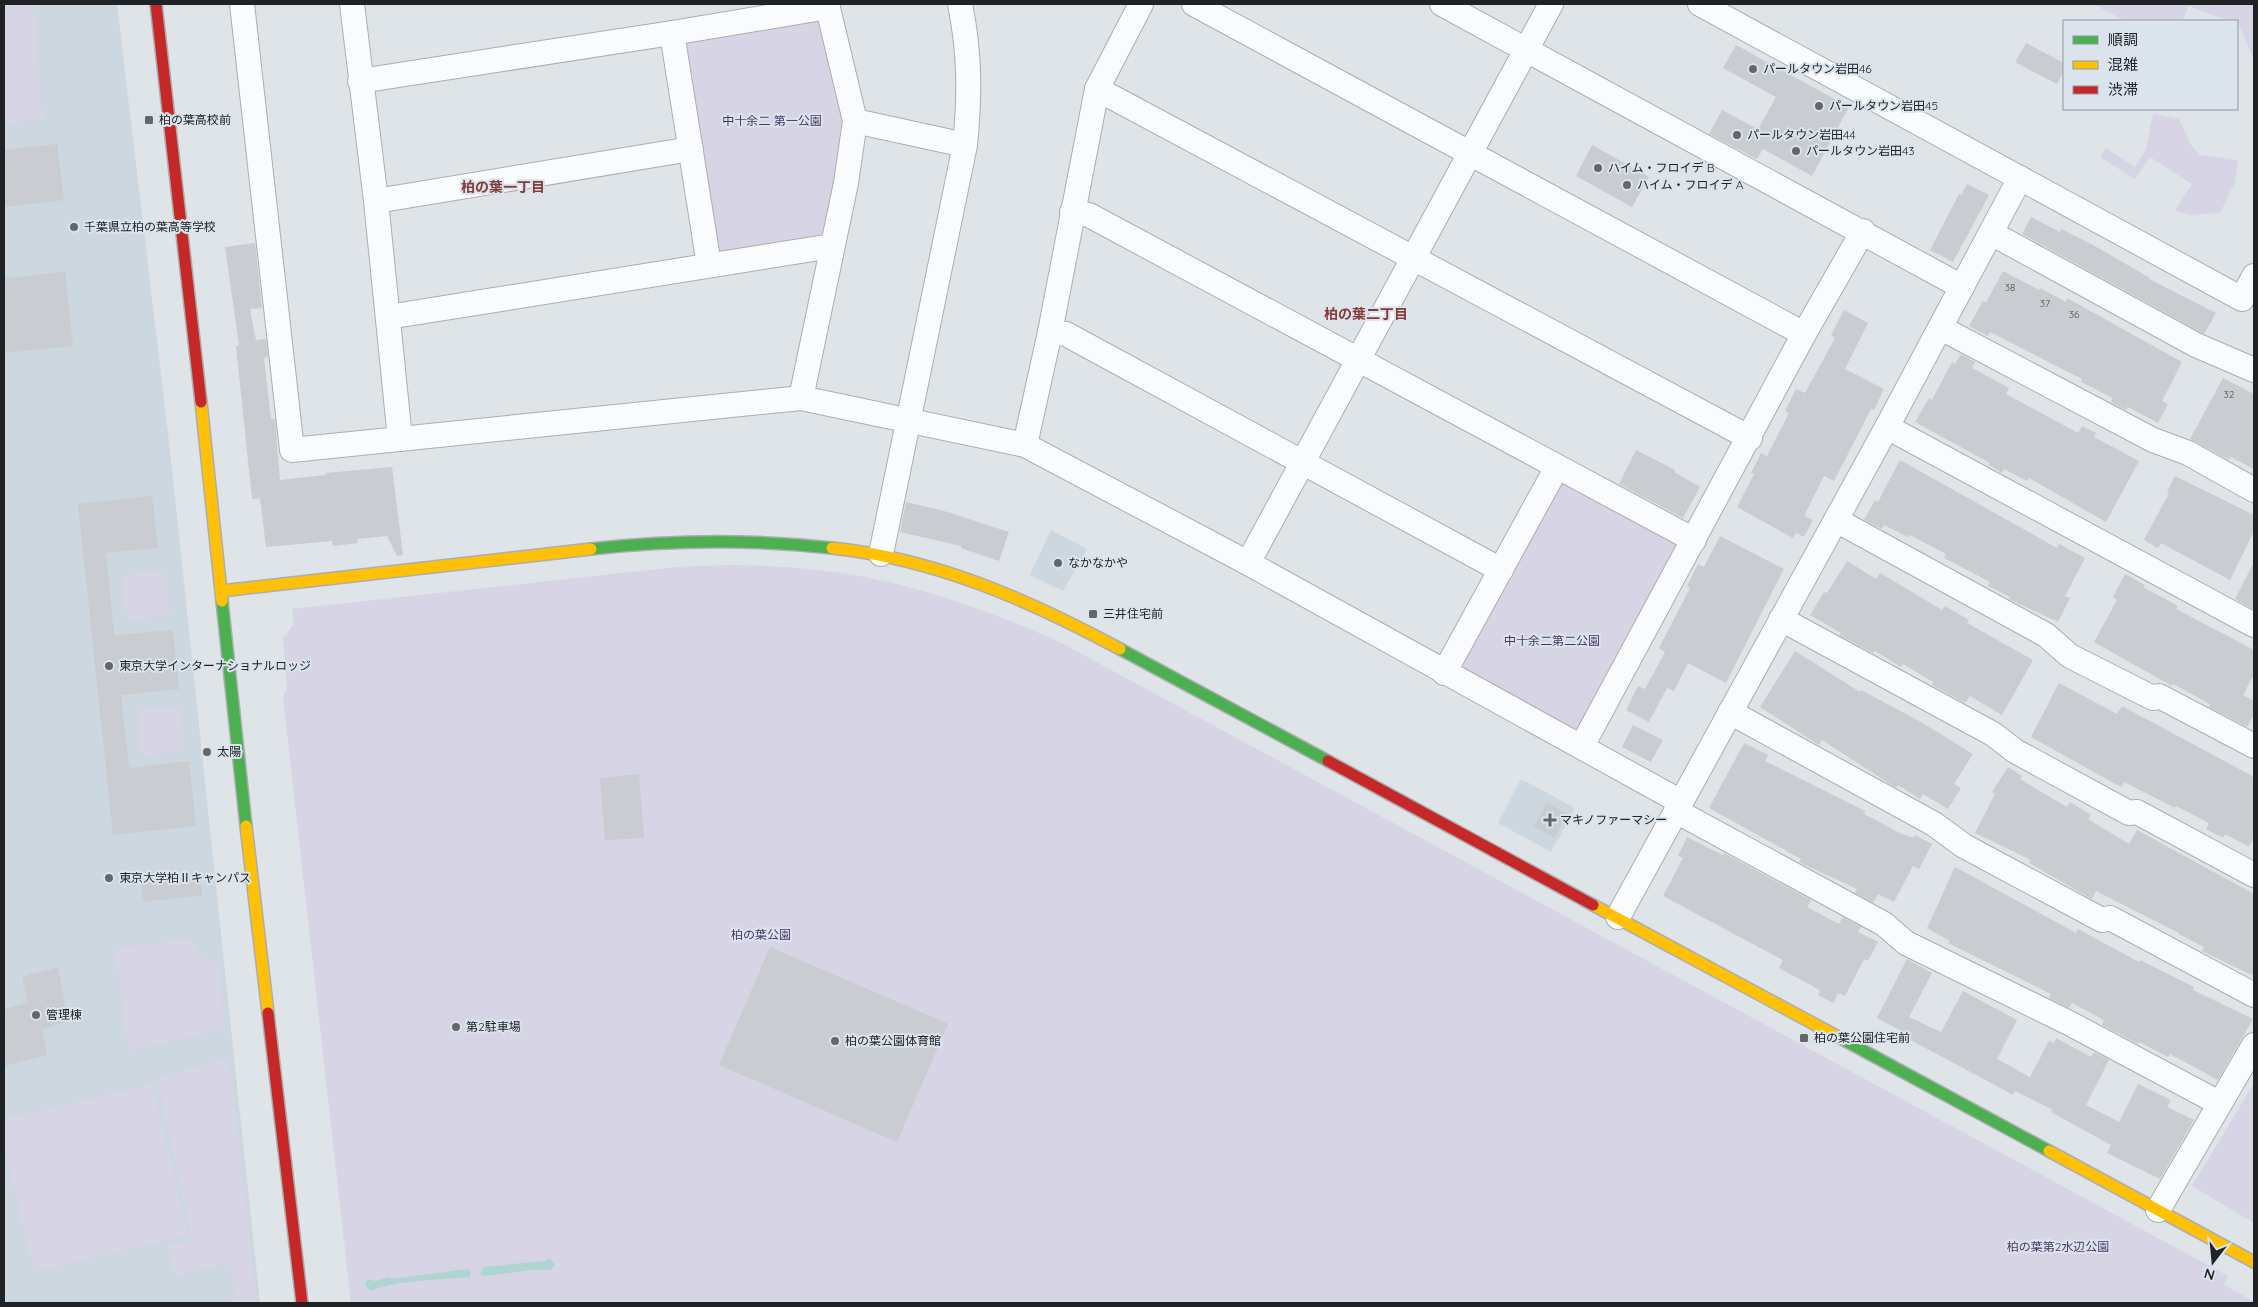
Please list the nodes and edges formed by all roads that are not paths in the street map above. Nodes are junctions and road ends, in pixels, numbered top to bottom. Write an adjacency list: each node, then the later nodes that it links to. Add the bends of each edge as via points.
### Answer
1 (156, 4): 49 (street)
2 (242, 4): 39 (street, via 292,450)
3 (352, 4): 13 (street)
4 (960, 4): 16 (street, via 967,39 970,97)
5 (1141, 4): 14 (street)
6 (1194, 4): 18 (street)
7 (1442, 4): 12 (street)
8 (1551, 4): 12 (street)
9 (1700, 4): 19 (street)
10 (828, 5): 11 (street); 15 (street)
11 (672, 34): 13 (street); 17 (street)
12 (1526, 49): 18 (street); 22 (street)
13 (360, 81): 20 (street)
14 (1098, 89): 21 (street); 25 (street)
15 (855, 121): 16 (street); 24 (street)
16 (965, 145): 36 (street)
17 (691, 149): 20 (street); 26 (street)
18 (1470, 153): 25 (street); 32 (street)
19 (2020, 178): 23 (street); 27 (street, via 2242,299)
20 (376, 201): 29 (street)
21 (1072, 212): 31 (street); 33 (street, via 1089,216)
22 (1863, 232): 28 (street); 32 (street)
23 (1991, 233): 28 (street); 34 (street, via 2196,345)
24 (832, 246): 26 (street); 35 (street)
25 (1414, 257): 33 (street); 38 (street)
26 (709, 265): 29 (street)
27 (2254, 276)
28 (1962, 287): 30 (street)
29 (388, 317): 39 (street)
30 (1941, 328): 37 (street); 43 (street, via 2153,440 2188,453)
31 (1050, 332): 40 (street); 41 (street, via 1066,334)
32 (1804, 334): 38 (street)
33 (1359, 359): 41 (street); 42 (street)
34 (2254, 370)
35 (801, 398): 36 (street); 39 (street)
36 (906, 420): 40 (street); 46 (street)
37 (1887, 427): 44 (street); 51 (street)
38 (1750, 438): 45 (street)
39 (400, 439)
40 (1025, 445): 47 (street)
41 (1303, 462): 47 (street); 48 (street)
42 (1557, 467): 45 (street); 48 (street)
43 (2254, 490)
44 (1836, 520): 50 (street); 55 (street, via 2046,635 2070,656 2152,698 2159,696)
45 (1694, 540): 54 (street)
46 (880, 554): 49 (street, via 785,542 683,542); 58 (street, via 939,569 1028,600)
47 (1248, 563): 52 (street)
48 (1501, 570): 52 (street)
49 (221, 591): 64 (street)
50 (1781, 619): 53 (street); 57 (street, via 1992,734 2015,751 2130,814 2138,812)
51 (2254, 625)
52 (1444, 674): 54 (street)
53 (1730, 712): 56 (street); 59 (street, via 1934,824 1964,846 2102,920 2110,918)
54 (1582, 746): 56 (street)
55 (2254, 746)
56 (1678, 806): 58 (street); 61 (street, via 1884,924 1906,943 2070,1023)
57 (2254, 875)
58 (1618, 917): 62 (street)
59 (2254, 995)
60 (2254, 1045): 61 (street)
61 (2219, 1103): 62 (street)
62 (2158, 1210): 63 (street)
63 (2254, 1262)
64 (302, 1303)

